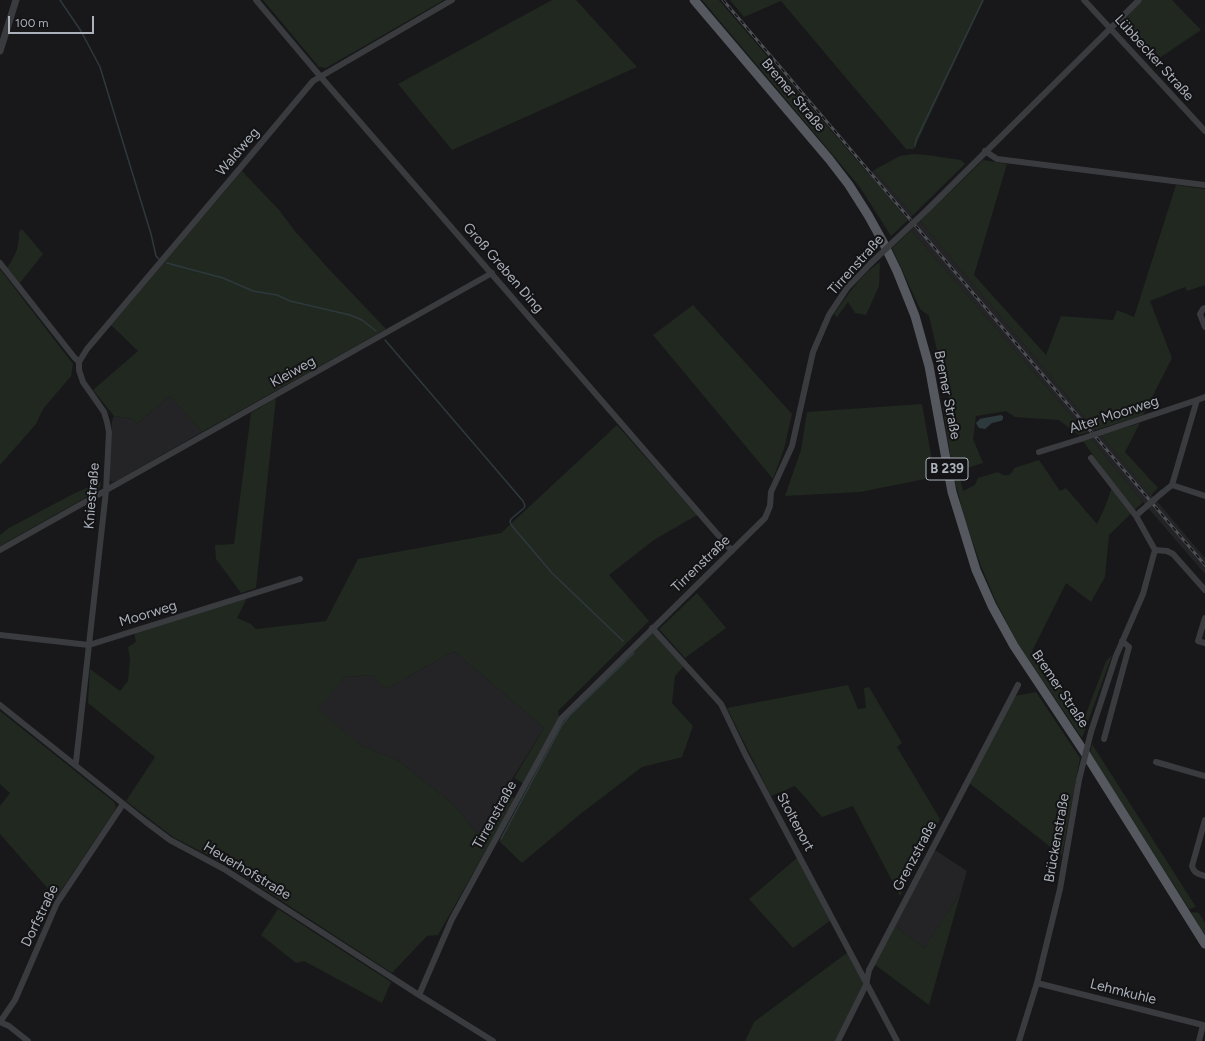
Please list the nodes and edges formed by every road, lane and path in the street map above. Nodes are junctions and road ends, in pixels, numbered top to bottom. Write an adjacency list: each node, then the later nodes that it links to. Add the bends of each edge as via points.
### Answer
1 (16, 0): 8 (street)
2 (256, 0): 9 (street, Groß Greben Ding)
3 (452, 0): 9 (street, Waldweg)
4 (694, 0): 46 (main road, Bremer Straße / B 239, via 829,159 849,185 883,242 915,316 929,366 952,492 976,570 992,606 1014,646 1085,753)
5 (1084, 0): 7 (street, Lübbecker Straße)
6 (1139, 0): 7 (street, Tirrenstraße)
7 (1110, 28): 10 (street, Lübbecker Straße); 11 (street, Tirrenstraße)
8 (0, 51)
9 (320, 76): 14 (street, Groß Greben Ding); 17 (street, Waldweg, via 313,81 87,349)
10 (1205, 131)
11 (985, 151): 12 (street, via 997,159); 28 (street, Tirrenstraße, bridge, via 847,288 829,315 813,352 792,446 771,492 770,506 765,518)
12 (1205, 185)
13 (0, 263): 17 (street, Kniestraße)
14 (492, 273): 23 (street, Kleiweg); 28 (street, Groß Greben Ding)
15 (1205, 308): 16 (street, via 1200,314)
16 (1205, 327)
17 (79, 362): 23 (street, Kniestraße, via 83,382 100,404 107,422 109,432)
18 (1205, 397): 19 (street)
19 (1197, 400): 20 (street, Alter Moorweg, bridge); 22 (street)
20 (1039, 452)
21 (1091, 458): 25 (street)
22 (1172, 485): 24 (street); 25 (street, bridge)
23 (106, 491): 26 (street, Kleiweg); 36 (street, Kniestraße)
24 (1205, 496)
25 (1138, 514): 27 (street)
26 (0, 550)
27 (1155, 550): 30 (street, via 1167,550 1173,554); 34 (street, Brückenstraße, via 1143,594)
28 (732, 551): 32 (street, Tirrenstraße)
29 (300, 578): 36 (street, Moorweg)
30 (1205, 590)
31 (1205, 618): 35 (street, via 1198,641)
32 (652, 628): 48 (street, Stoltenort, via 722,704); 49 (street, Tirrenstraße, via 561,718 452,919)
33 (0, 635): 36 (street, Moorweg)
34 (1122, 640): 39 (street, via 1129,646); 47 (street, Brückenstraße, bridge, via 1091,732 1079,780 1060,889)
35 (1205, 643)
36 (89, 645): 41 (street, Kniestraße)
37 (1018, 685): 48 (street, Grenzstraße, via 872,963)
38 (0, 705): 41 (street, Heuerhofstraße)
39 (1104, 739)
40 (1156, 762): 42 (street)
41 (74, 764): 43 (street, Heuerhofstraße)
42 (1205, 776)
43 (123, 804): 49 (street, Heuerhofstraße, via 170,840 224,869); 50 (street, Dorfstraße, via 57,903 15,1000)
44 (1205, 820): 45 (street, via 1192,866 1197,873)
45 (1205, 876)
46 (1205, 944)
47 (1037, 983): 51 (street, Lehmkuhle); 56 (street, Brückenstraße)
48 (866, 984): 54 (street, Grenzstraße); 55 (street, Stoltenort)
49 (419, 995): 53 (street, Heuerhofstraße)
50 (0, 1022): 52 (street)
51 (1204, 1022): 57 (street, Lehmkuhle)
52 (28, 1041)
53 (493, 1041)
54 (838, 1041)
55 (897, 1041)
56 (1019, 1041)
57 (1199, 1041)

